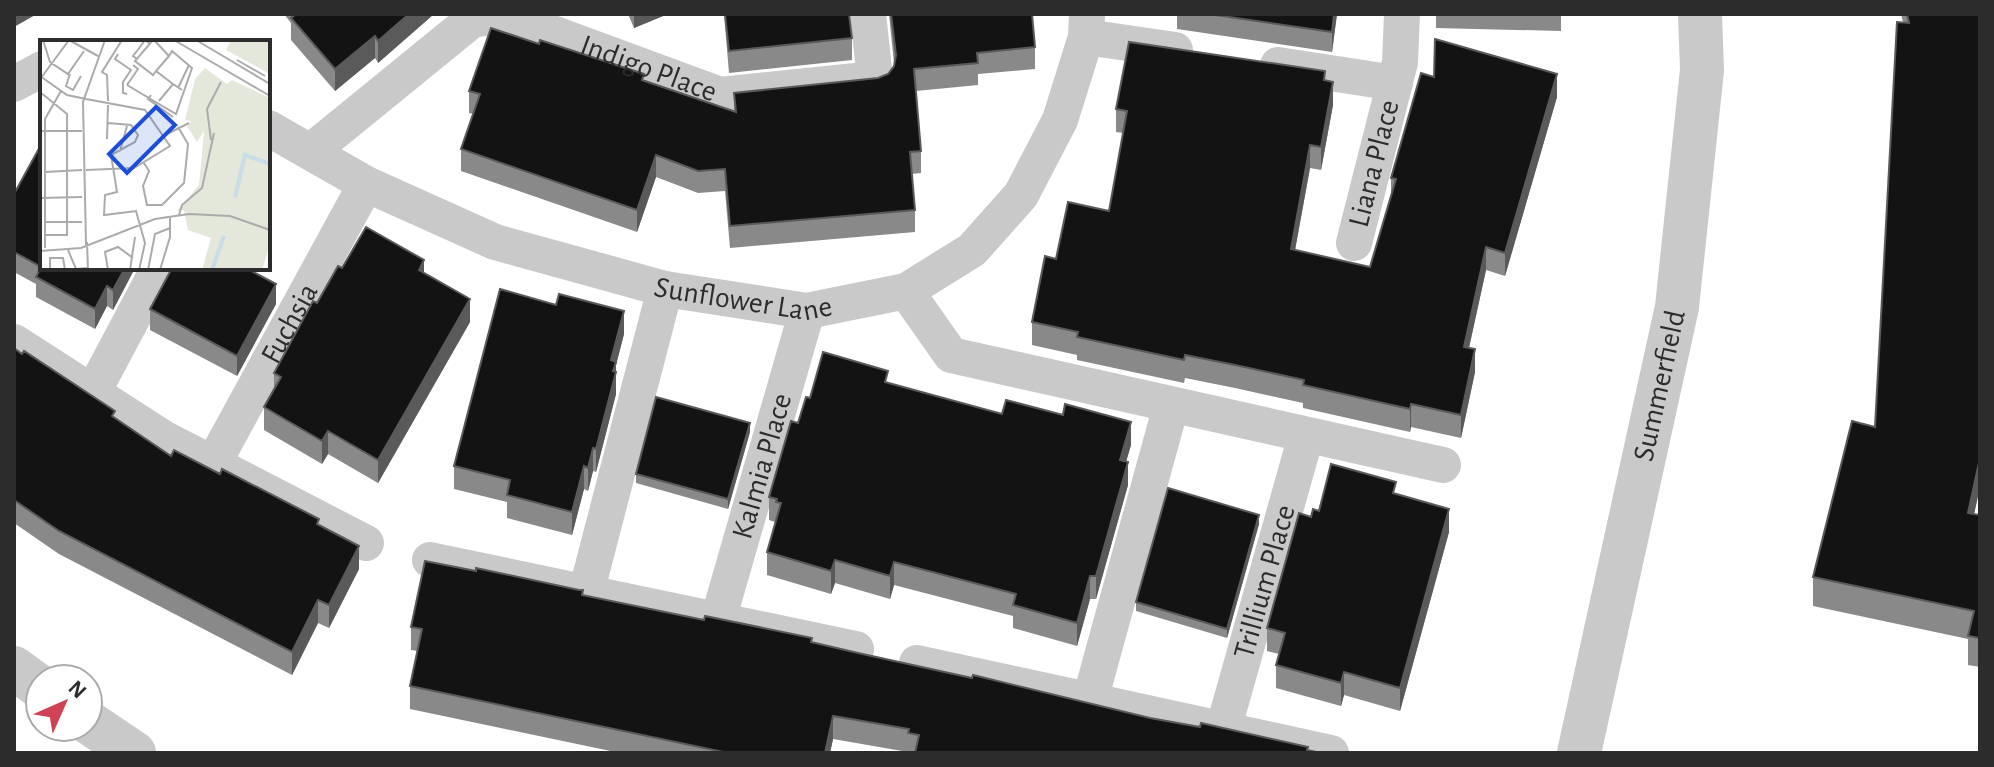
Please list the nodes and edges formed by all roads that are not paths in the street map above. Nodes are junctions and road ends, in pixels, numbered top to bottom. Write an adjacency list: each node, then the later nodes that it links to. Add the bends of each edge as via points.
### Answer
1 (868, 14): 4 (street, Indigo Place, via 875,79 720,95)
2 (1402, 14): 7 (street, Liana Place)
3 (1700, 14): 34 (street, Summerfield, via 1702,70 1677,307)
4 (508, 15): 10 (street, Indigo Place, via 472,20)
5 (1086, 25): 7 (street, Liana Place, via 1225,57); 15 (street, Sunflower Lane, via 1060,120 1021,195 972,250)
6 (40, 70): 8 (street)
7 (1395, 83): 12 (street, Liana Place)
8 (14, 84)
9 (270, 129): 10 (street, Sunflower Lane)
10 (310, 152): 11 (street, Sunflower Lane)
11 (366, 184): 14 (street, Sunflower Lane, via 495,242); 21 (street, Fuchsia)
12 (1354, 243)
13 (158, 270): 18 (street)
14 (665, 289): 16 (street, Sunflower Lane); 25 (street)
15 (906, 291): 16 (street, Sunflower Lane); 19 (street, via 951,355)
16 (807, 311): 26 (street, Kalmia Place)
17 (14, 342): 18 (street)
18 (92, 394): 21 (street)
19 (1171, 406): 20 (street); 29 (street)
20 (1306, 436): 22 (street); 30 (street, Trillium Place)
21 (213, 464): 23 (street)
22 (1443, 465)
23 (366, 543)
24 (430, 560): 25 (street)
25 (586, 593): 26 (street)
26 (718, 620): 27 (street)
27 (856, 649)
28 (917, 663): 29 (street)
29 (1090, 700): 30 (street)
30 (1223, 730): 33 (street)
31 (104, 733): 32 (street)
32 (134, 753)
33 (1331, 753)
34 (1579, 753)

